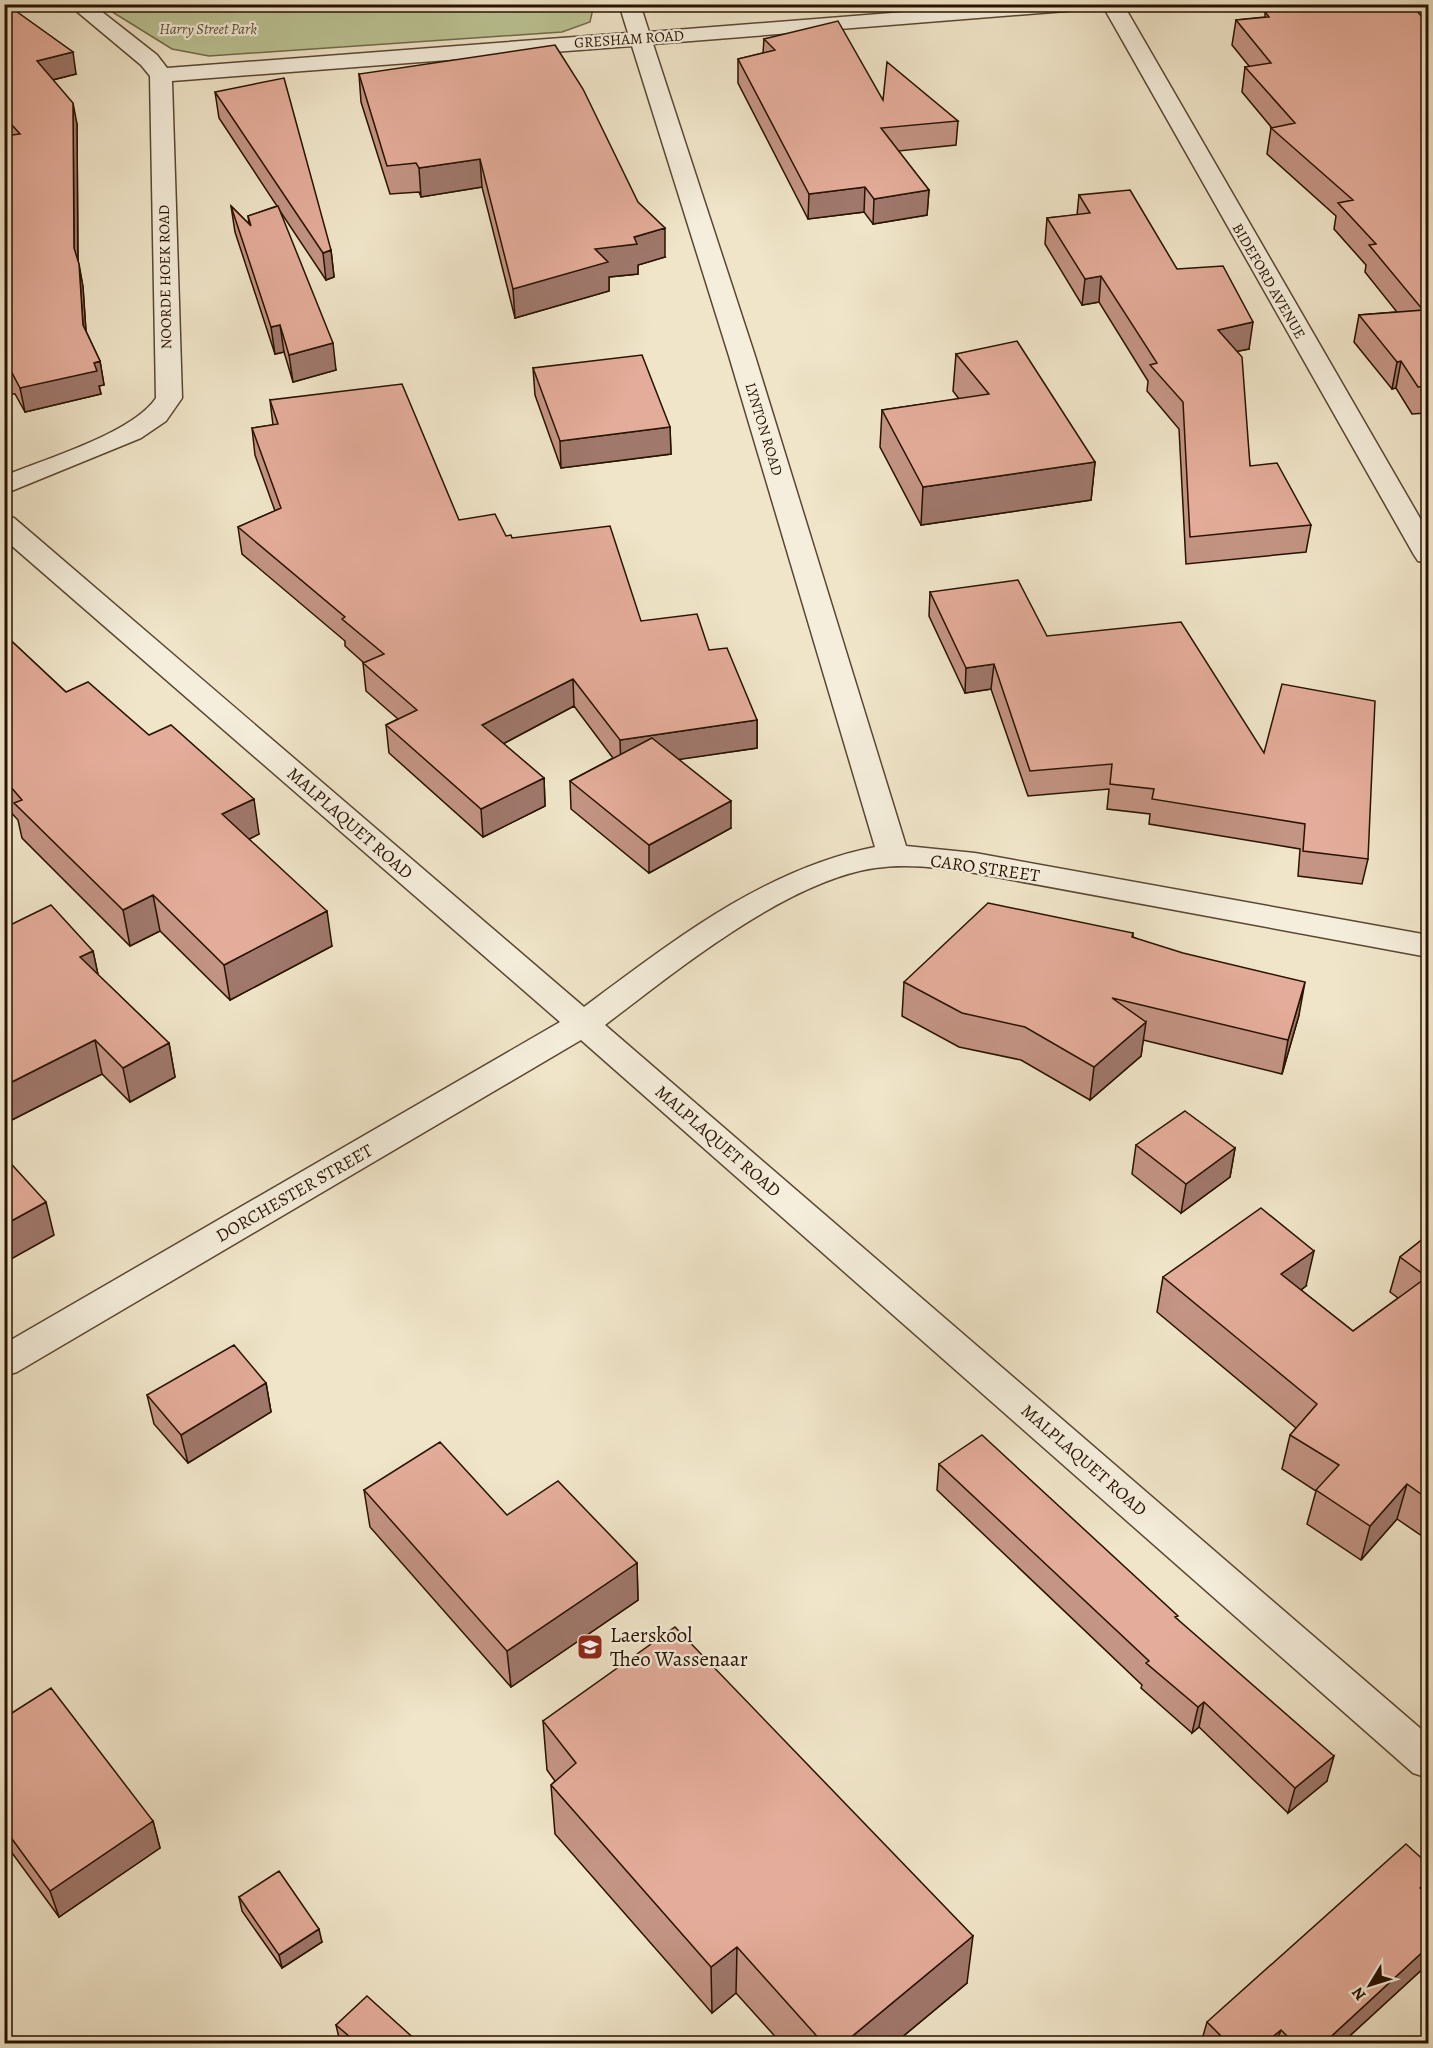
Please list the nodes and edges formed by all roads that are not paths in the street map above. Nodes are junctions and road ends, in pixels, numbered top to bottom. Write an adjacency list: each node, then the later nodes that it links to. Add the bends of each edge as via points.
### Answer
1 (78, 4): 6 (street, via 149,60)
2 (629, 4): 5 (street, LYNTON ROAD)
3 (1096, 4): 5 (street, GRESHAM ROAD)
4 (1112, 4): 9 (street, BIDEFORD AVENUE)
5 (639, 38): 6 (street, GRESHAM ROAD); 10 (street, LYNTON ROAD, via 742,356)
6 (161, 75): 7 (street, NOORDE HOEK ROAD, via 169,398 157,416 132,432)
7 (4, 486)
8 (4, 524): 12 (street, MALPLAQUET ROAD)
9 (1428, 555)
10 (893, 855): 11 (street, CARO STREET, via 1069,880); 12 (street, CARO STREET, via 855,862 788,886 669,961)
11 (1428, 941)
12 (583, 1024): 13 (street, DORCHESTER STREET); 14 (street, MALPLAQUET ROAD)
13 (4, 1362)
14 (1428, 1760)

